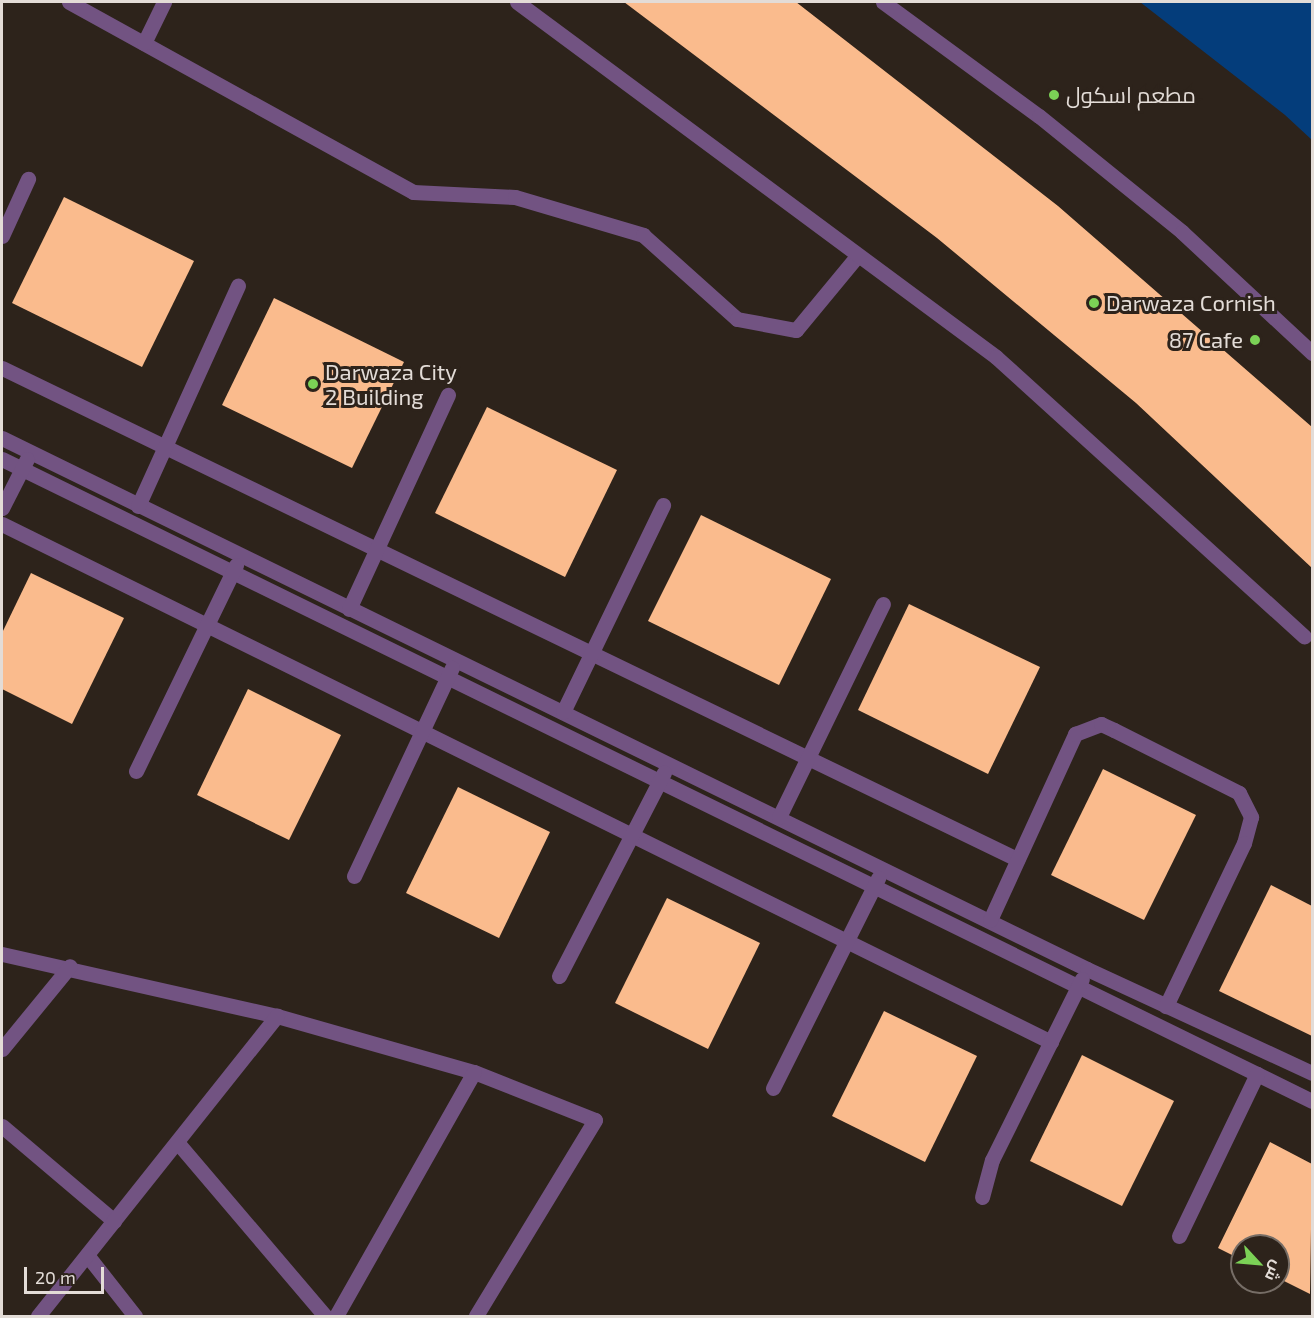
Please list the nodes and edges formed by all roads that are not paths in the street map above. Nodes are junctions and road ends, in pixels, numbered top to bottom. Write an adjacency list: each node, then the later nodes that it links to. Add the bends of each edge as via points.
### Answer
1 (69, 2): 5 (street)
2 (164, 2): 5 (street)
3 (517, 2): 8 (street)
4 (883, 2): 10 (street, via 1039,116 1182,232)
5 (144, 43): 8 (street, via 413,192 515,197 643,235 737,319 796,330)
6 (28, 179): 7 (street)
7 (2, 236)
8 (858, 255): 28 (street, via 996,357)
9 (238, 286): 14 (street)
10 (1312, 353)
11 (2, 368): 14 (street)
12 (448, 395): 22 (street)
13 (2, 438): 15 (street)
14 (165, 447): 19 (street); 22 (street)
15 (30, 451): 17 (street); 19 (street)
16 (2, 459): 17 (street)
17 (22, 468): 20 (street); 24 (street)
18 (663, 505): 29 (street)
19 (138, 506): 23 (street)
20 (2, 508)
21 (2, 524): 27 (street)
22 (378, 550): 26 (street); 29 (street)
23 (240, 556): 24 (street); 26 (street)
24 (232, 572): 27 (street); 31 (street)
25 (883, 604): 34 (street)
26 (349, 609): 30 (street)
27 (208, 622): 33 (street); 36 (street)
28 (1304, 636)
29 (592, 652): 32 (street); 34 (street)
30 (456, 660): 31 (street); 32 (street)
31 (448, 675): 33 (street); 37 (street)
32 (563, 712): 35 (street)
33 (423, 730): 39 (street); 42 (street)
34 (808, 757): 38 (street); 40 (street)
35 (668, 765): 37 (street); 38 (street)
36 (136, 771)
37 (660, 780): 39 (street); 43 (street)
38 (779, 817): 41 (street)
39 (632, 835): 45 (street); 49 (street)
40 (1017, 859): 44 (street); 51 (street, via 1068,747 1087,726 1114,730 1239,793 1247,804 1250,830)
41 (883, 867): 43 (street); 44 (street)
42 (354, 876)
43 (874, 886): 45 (street); 50 (street)
44 (990, 920): 48 (street)
45 (846, 941): 53 (street); 58 (street)
46 (2, 954): 47 (street)
47 (70, 966): 52 (street); 54 (street)
48 (1087, 969): 50 (street); 51 (street)
49 (559, 976)
50 (1078, 986): 53 (street); 57 (street)
51 (1166, 1006): 56 (street)
52 (277, 1016): 55 (street); 61 (street)
53 (1051, 1042): 62 (street, via 992,1160)
54 (2, 1049)
55 (474, 1072): 69 (street); 70 (street, via 595,1120)
56 (1312, 1073)
57 (1257, 1074): 59 (street); 64 (street)
58 (773, 1088)
59 (1312, 1101)
60 (2, 1126): 63 (street)
61 (177, 1142): 63 (street); 68 (street)
62 (982, 1197)
63 (114, 1221): 65 (street)
64 (1179, 1236)
65 (87, 1255): 66 (street); 67 (street)
66 (38, 1317)
67 (135, 1317)
68 (325, 1317)
69 (336, 1317)
70 (476, 1317)

